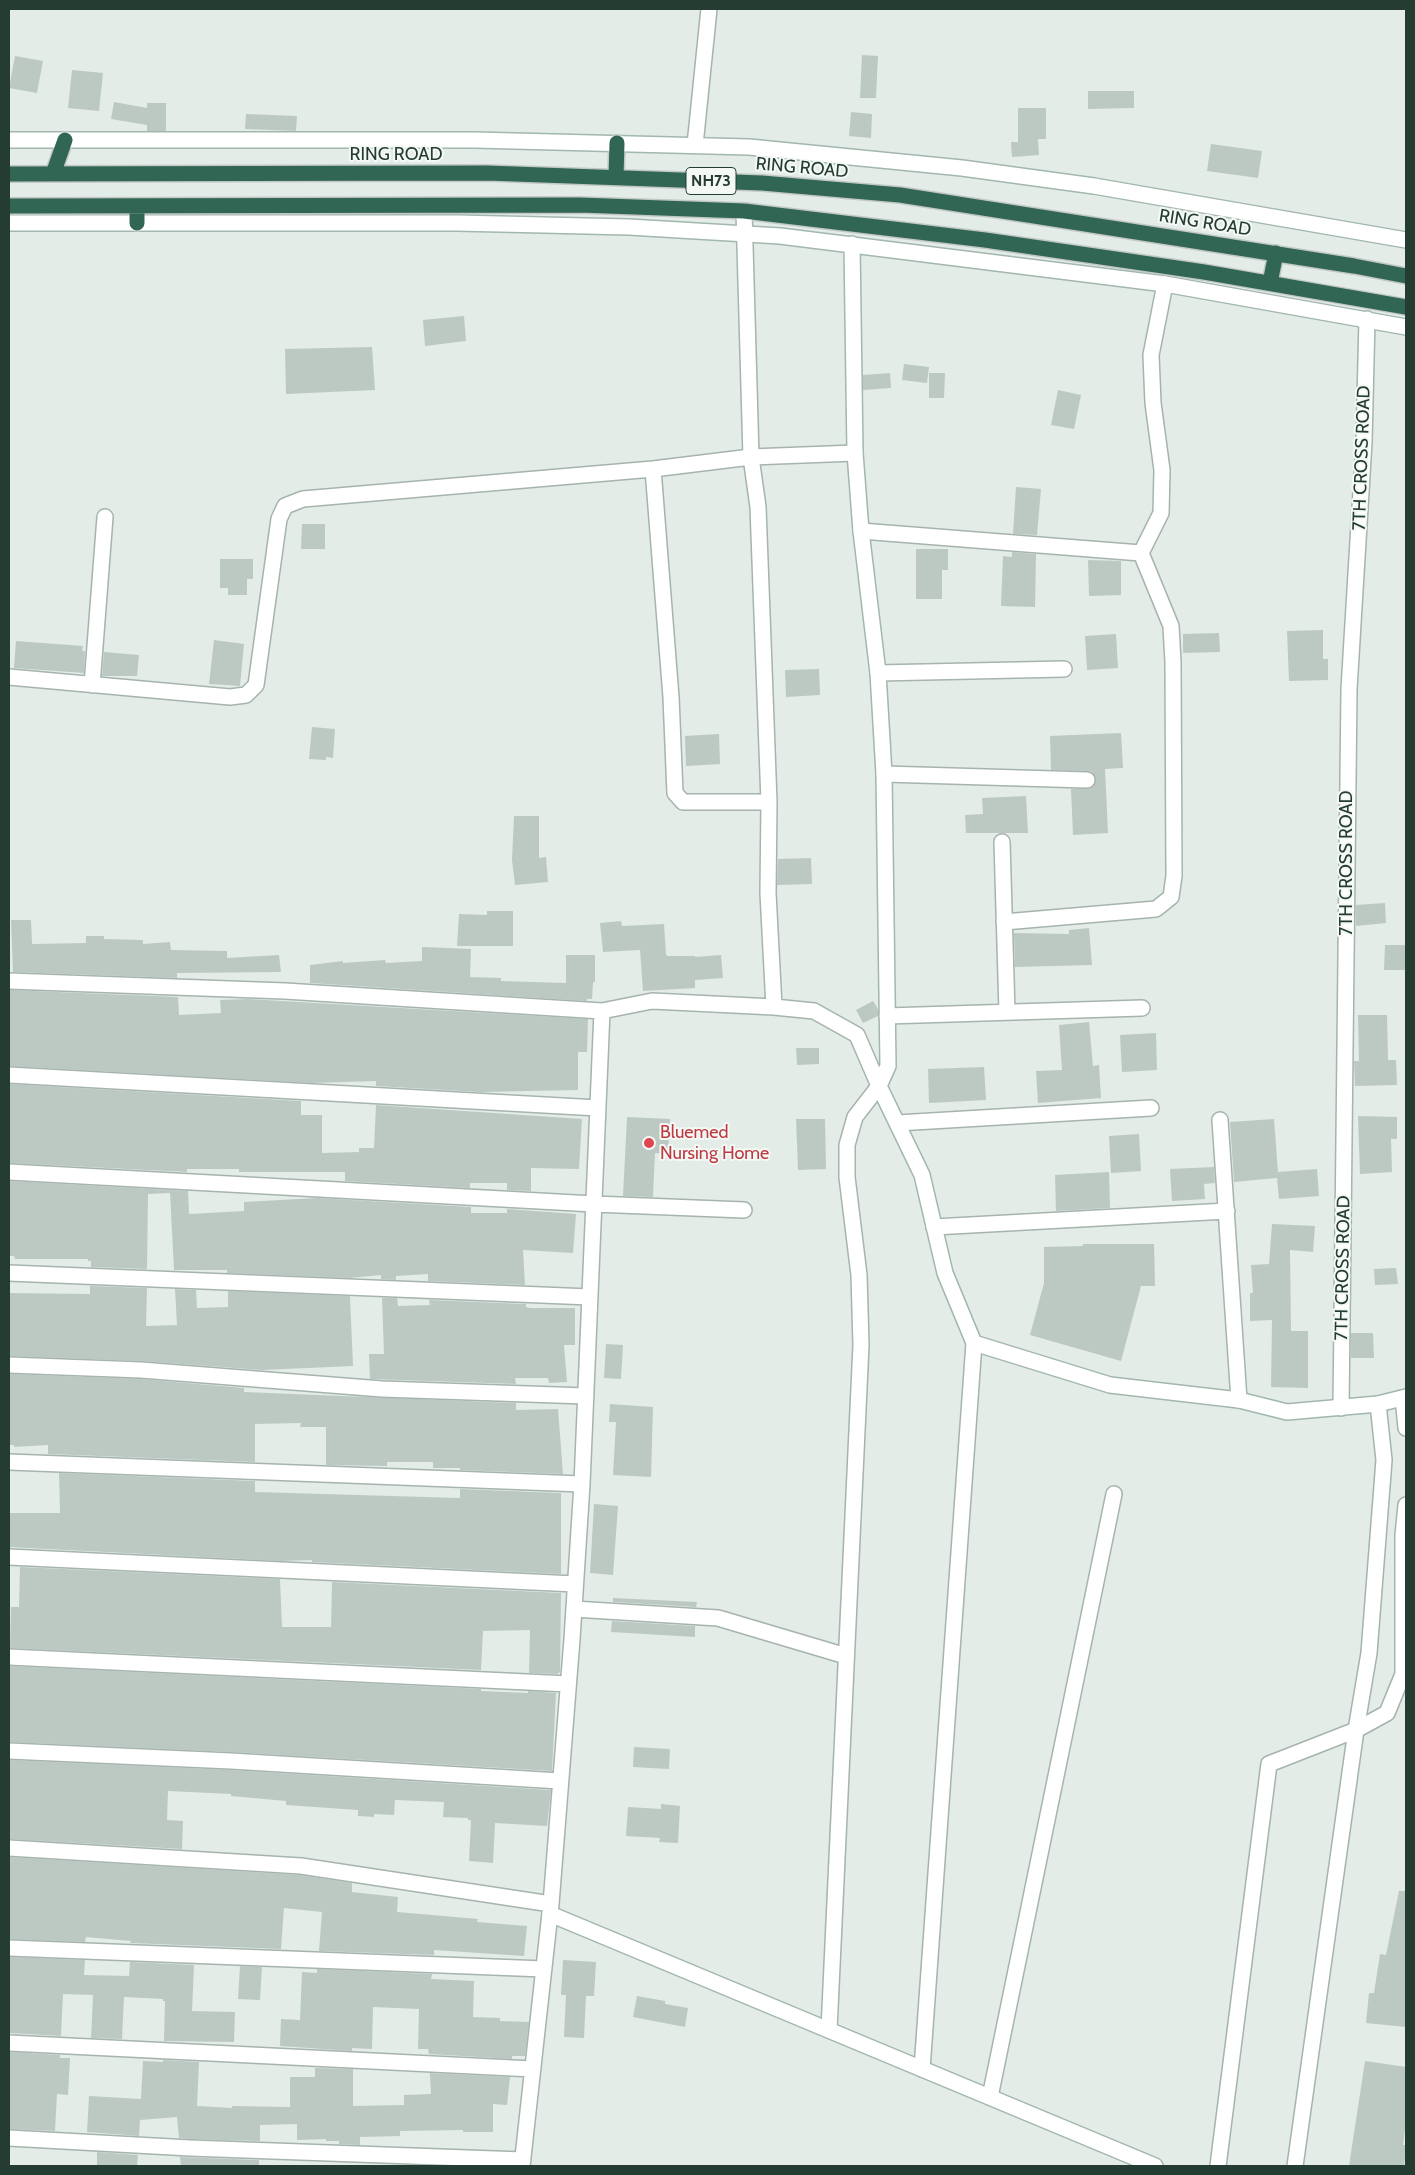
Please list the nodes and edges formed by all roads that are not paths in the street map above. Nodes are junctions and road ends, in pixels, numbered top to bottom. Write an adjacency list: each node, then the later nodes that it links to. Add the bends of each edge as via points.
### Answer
1 (709, 9): 5 (street)
2 (9, 140): 3 (street)
3 (65, 140): 4 (street); 7 (highway)
4 (618, 143): 5 (street); 8 (highway)
5 (694, 145): 15 (street, via 835,154 1000,173)
6 (9, 174): 7 (highway, RING ROAD / NH73)
7 (53, 174): 8 (highway, RING ROAD / NH73, via 487,173)
8 (616, 177): 17 (highway, RING ROAD / NH73, via 762,183 900,195)
9 (9, 206): 10 (highway, NH73)
10 (137, 206): 11 (highway, NH73, via 580,205); 13 (highway)
11 (744, 211): 14 (street); 19 (highway, NH73, via 986,240)
12 (9, 223): 13 (street)
13 (138, 223): 14 (street, via 467,224 629,227)
14 (744, 234): 16 (street); 25 (street)
15 (1406, 240)
16 (852, 244): 20 (street); 24 (street)
17 (1276, 253): 18 (highway, RING ROAD / NH73); 19 (highway)
18 (1406, 276)
19 (1270, 283): 21 (highway, NH73)
20 (1165, 284): 22 (street); 29 (street, via 1151,355 1153,403 1162,470 1161,512)
21 (1406, 307)
22 (1367, 319): 23 (street); 63 (street, 7TH CROSS ROAD, via 1364,442 1349,689)
23 (1406, 327)
24 (855, 453): 25 (street); 28 (street)
25 (751, 457): 26 (street); 36 (street, via 758,507)
26 (653, 468): 33 (street, via 303,499 285,506 279,519 256,685 246,695 230,697); 36 (street, via 675,793 683,802)
27 (105, 517): 33 (street)
28 (861, 531): 29 (street); 31 (street)
29 (1141, 553): 38 (street, via 1171,626 1174,876 1171,897 1156,909)
30 (1064, 669): 31 (street)
31 (878, 673): 34 (street)
32 (9, 677): 33 (street)
33 (92, 685)
34 (884, 774): 35 (street); 44 (street)
35 (1087, 780)
36 (769, 802): 40 (street, via 768,893)
37 (1002, 842): 38 (street)
38 (1004, 922): 43 (street)
39 (9, 981): 42 (street, via 285,991)
40 (774, 1007): 42 (street, via 652,1001); 46 (street, via 814,1011 857,1036)
41 (1142, 1008): 43 (street)
42 (602, 1011): 47 (street)
43 (1007, 1012): 44 (street)
44 (887, 1016): 46 (street, via 888,1066)
45 (9, 1075): 47 (street)
46 (879, 1086): 50 (street); 72 (street, via 855,1117 847,1145 859,1275 861,1345)
47 (598, 1108): 52 (street)
48 (1151, 1108): 50 (street)
49 (1220, 1120): 54 (street)
50 (897, 1123): 55 (street, via 922,1175)
51 (9, 1172): 52 (street)
52 (594, 1204): 53 (street); 57 (street)
53 (744, 1210)
54 (1228, 1211): 55 (street); 61 (street)
55 (934, 1227): 58 (street, via 945,1273)
56 (9, 1273): 57 (street)
57 (590, 1297): 60 (street)
58 (974, 1343): 61 (street, via 1110,1385); 85 (street)
59 (9, 1365): 60 (street, via 141,1370 382,1389)
60 (586, 1396): 66 (street)
61 (1240, 1400): 63 (street, via 1287,1412)
62 (1378, 1404): 63 (street); 64 (street); 75 (street, via 1384,1460 1369,1653)
63 (1341, 1408)
64 (1405, 1410)
65 (9, 1462): 66 (street)
66 (582, 1484): 70 (street)
67 (1114, 1494): 86 (street)
68 (1406, 1505): 75 (street, via 1403,1674 1387,1713)
69 (9, 1558): 70 (street)
70 (576, 1584): 71 (street)
71 (574, 1609): 72 (street, via 718,1618); 74 (street)
72 (846, 1656): 82 (street)
73 (9, 1657): 74 (street)
74 (568, 1684): 77 (street)
75 (1356, 1730): 90 (street, via 1269,1764); 91 (street)
76 (9, 1751): 77 (street)
77 (560, 1781): 79 (street)
78 (9, 1848): 79 (street, via 301,1866)
79 (550, 1909): 81 (street); 82 (street)
80 (9, 1948): 81 (street)
81 (544, 1969): 84 (street)
82 (829, 2030): 85 (street)
83 (9, 2043): 84 (street)
84 (533, 2069): 88 (street)
85 (922, 2069): 86 (street)
86 (990, 2097): 89 (street)
87 (9, 2138): 88 (street)
88 (523, 2163)
89 (1155, 2166)
90 (1218, 2166)
91 (1295, 2166)

